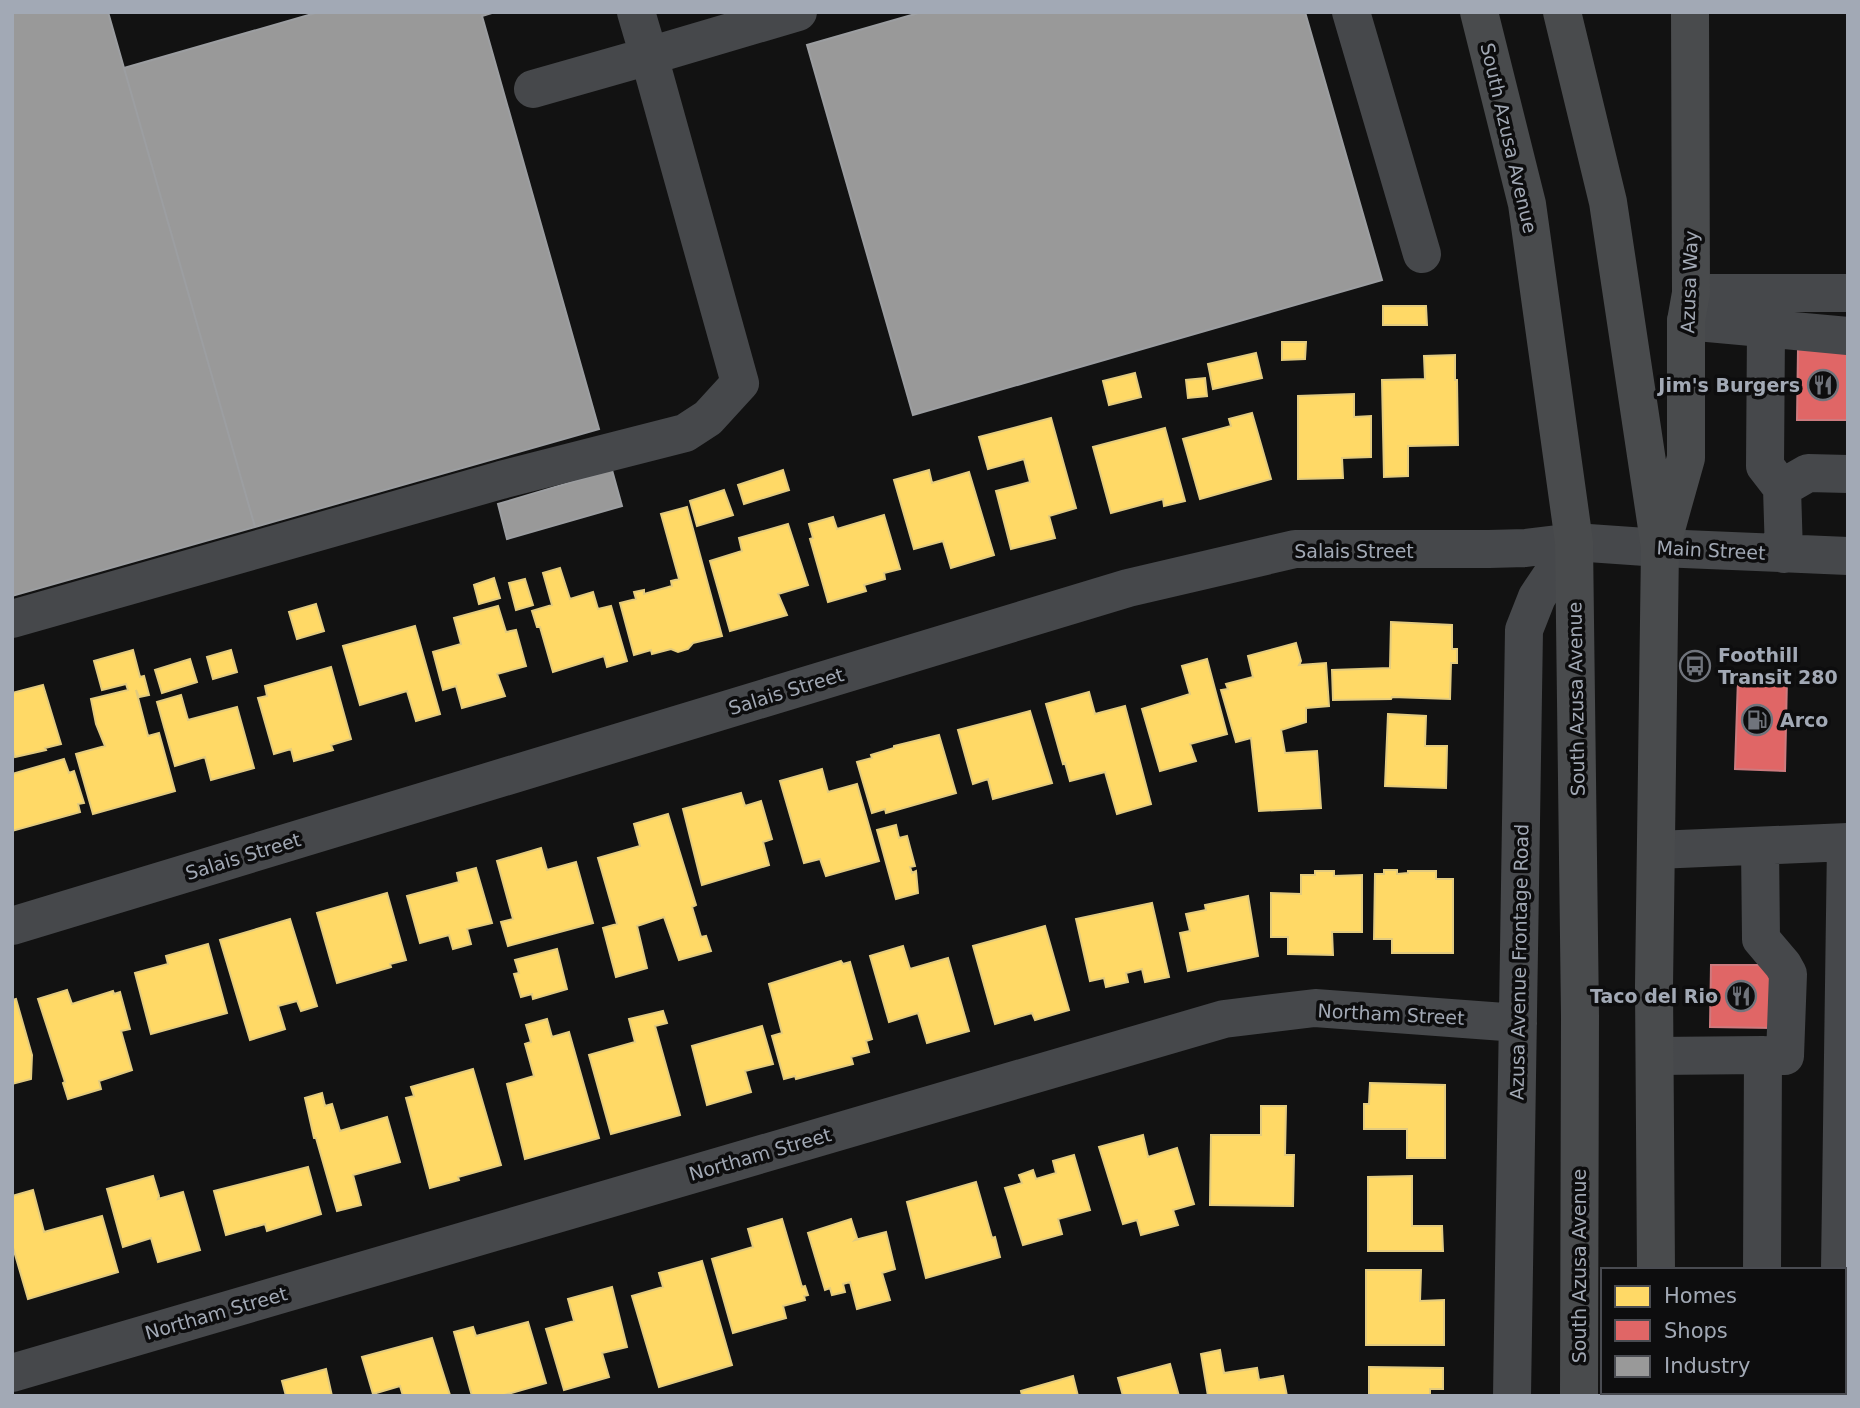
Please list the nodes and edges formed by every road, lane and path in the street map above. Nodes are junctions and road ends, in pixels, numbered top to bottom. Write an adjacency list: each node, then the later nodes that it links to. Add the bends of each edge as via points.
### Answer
1 (636, 12): 7 (street)
2 (798, 12): 7 (street)
3 (1351, 12): 9 (street)
4 (1479, 12): 16 (main road, South Azusa Avenue, via 1527,204)
5 (1562, 12): 17 (main road, via 1608,202)
6 (1690, 12): 11 (main road, Azusa Way)
7 (649, 56): 8 (street); 20 (street, via 740,383 708,418 685,433)
8 (533, 89)
9 (1422, 254)
10 (1848, 293): 11 (street)
11 (1688, 307): 12 (street); 17 (main road, Azusa Way, via 1686,458)
12 (1766, 329): 13 (street); 15 (street, via 1765,466)
13 (1848, 337)
14 (1848, 474): 15 (street, via 1808,473)
15 (1782, 488): 18 (street)
16 (1574, 542): 17 (street, Main Street); 24 (street, Salais Street, via 1526,548 1295,549 1128,588); 25 (street, Azusa Avenue Frontage Road, via 1537,597 1524,629); 32 (main road, South Azusa Avenue, via 1580,1016)
17 (1660, 548): 18 (street, Main Street); 23 (main road)
18 (1783, 554): 19 (street, Main Street)
19 (1848, 556)
20 (12, 619)
21 (1847, 843): 22 (street); 28 (street)
22 (1760, 847): 23 (street); 27 (street, via 1761,939 1788,974)
23 (1656, 850): 26 (main road)
24 (12, 926)
25 (1518, 1023): 33 (street, Northam Street, via 1315,1008 1224,1019); 34 (street, Azusa Avenue Frontage Road)
26 (1655, 1055): 27 (street); 29 (main road)
27 (1774, 1056): 28 (street); 30 (street)
28 (1843, 1058): 31 (street)
29 (1656, 1268)
30 (1762, 1268)
31 (1840, 1268)
32 (1591, 1317): 35 (main road, South Azusa Avenue)
33 (12, 1373)
34 (1512, 1396)
35 (1579, 1396)

